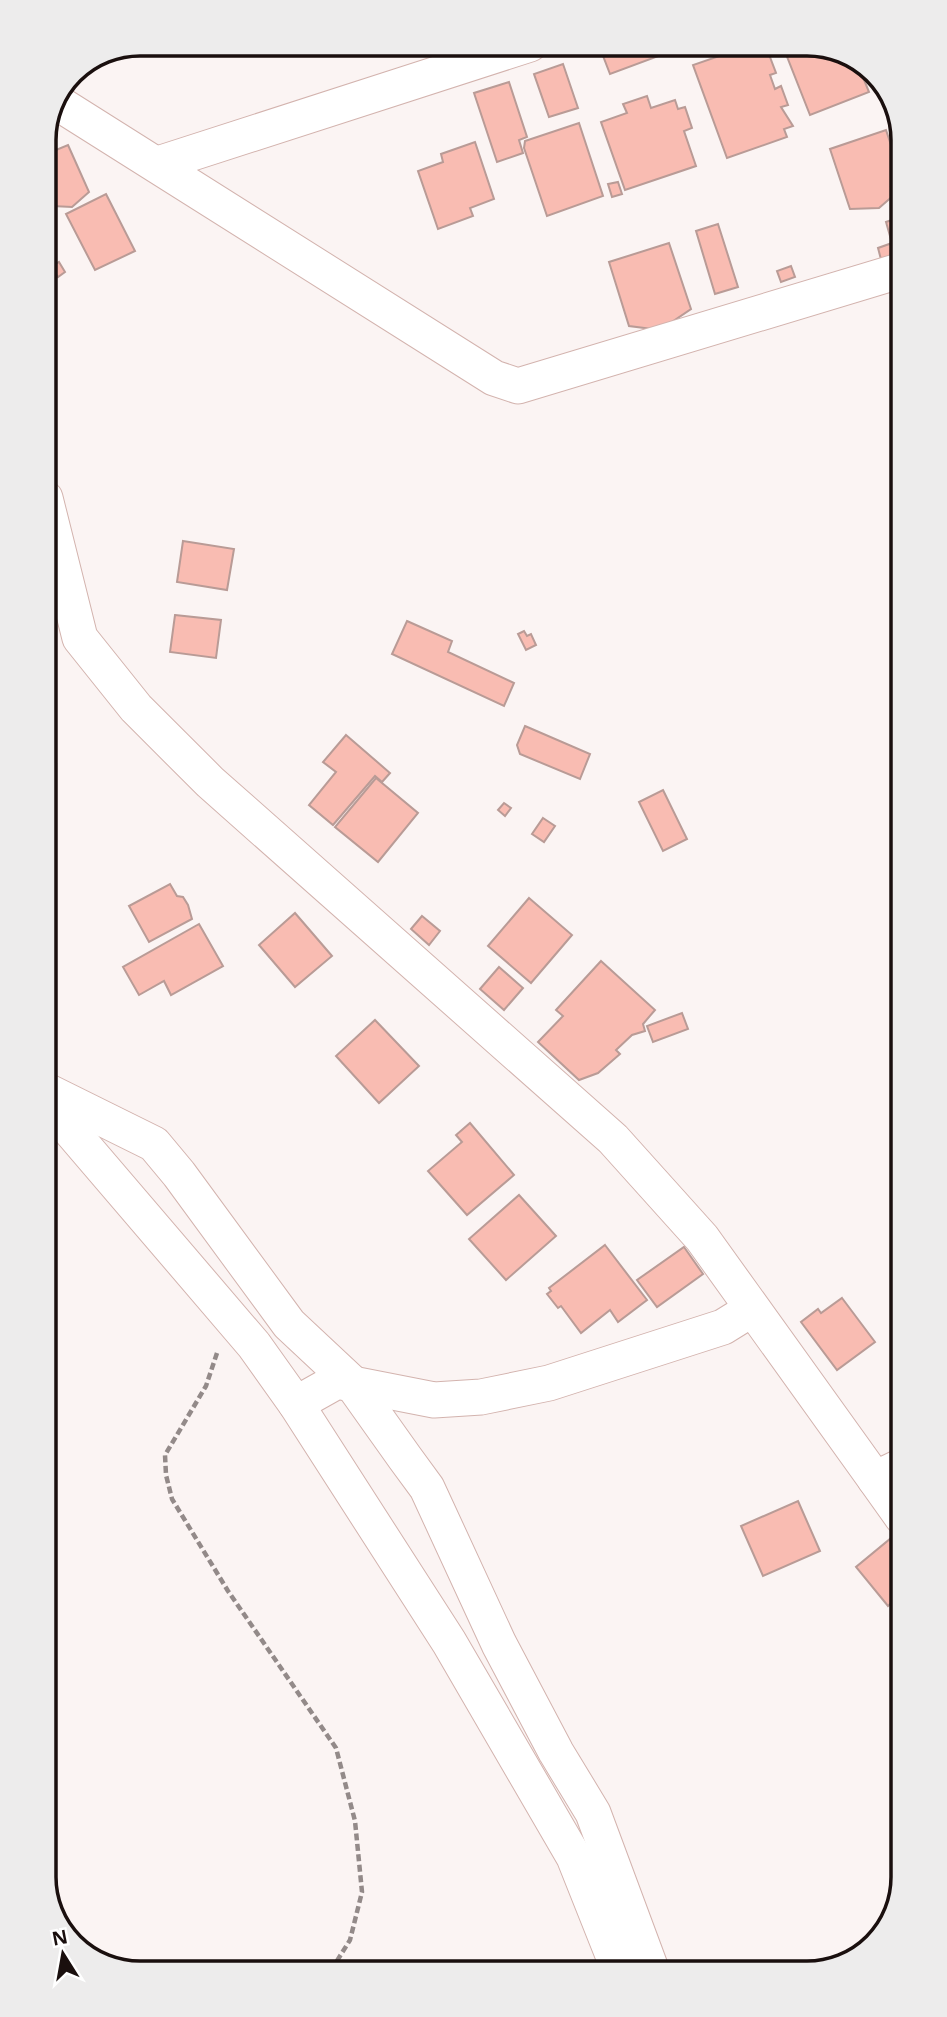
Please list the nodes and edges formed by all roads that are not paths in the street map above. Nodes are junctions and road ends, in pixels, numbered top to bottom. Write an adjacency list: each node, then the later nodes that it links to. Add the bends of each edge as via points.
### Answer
1 (493, 56): 3 (street)
2 (64, 106): 3 (street)
3 (158, 164): 4 (street, via 494,378 518,386)
4 (891, 273)
5 (56, 542): 10 (street, via 80,638 136,708 220,791 613,1139 702,1238)
6 (56, 1095): 8 (street, via 154,1144)
7 (56, 1113): 9 (street)
8 (240, 1260): 9 (street); 11 (street, via 289,1324)
9 (220, 1304): 12 (street)
10 (752, 1310): 11 (street, via 723,1327 549,1383 481,1397 434,1400); 13 (street)
11 (351, 1382): 12 (street, via 337,1381); 15 (street, via 426,1488 499,1644 593,1813)
12 (296, 1404): 14 (street, via 449,1642 573,1857)
13 (888, 1473)
14 (615, 1961)
15 (648, 1961)

